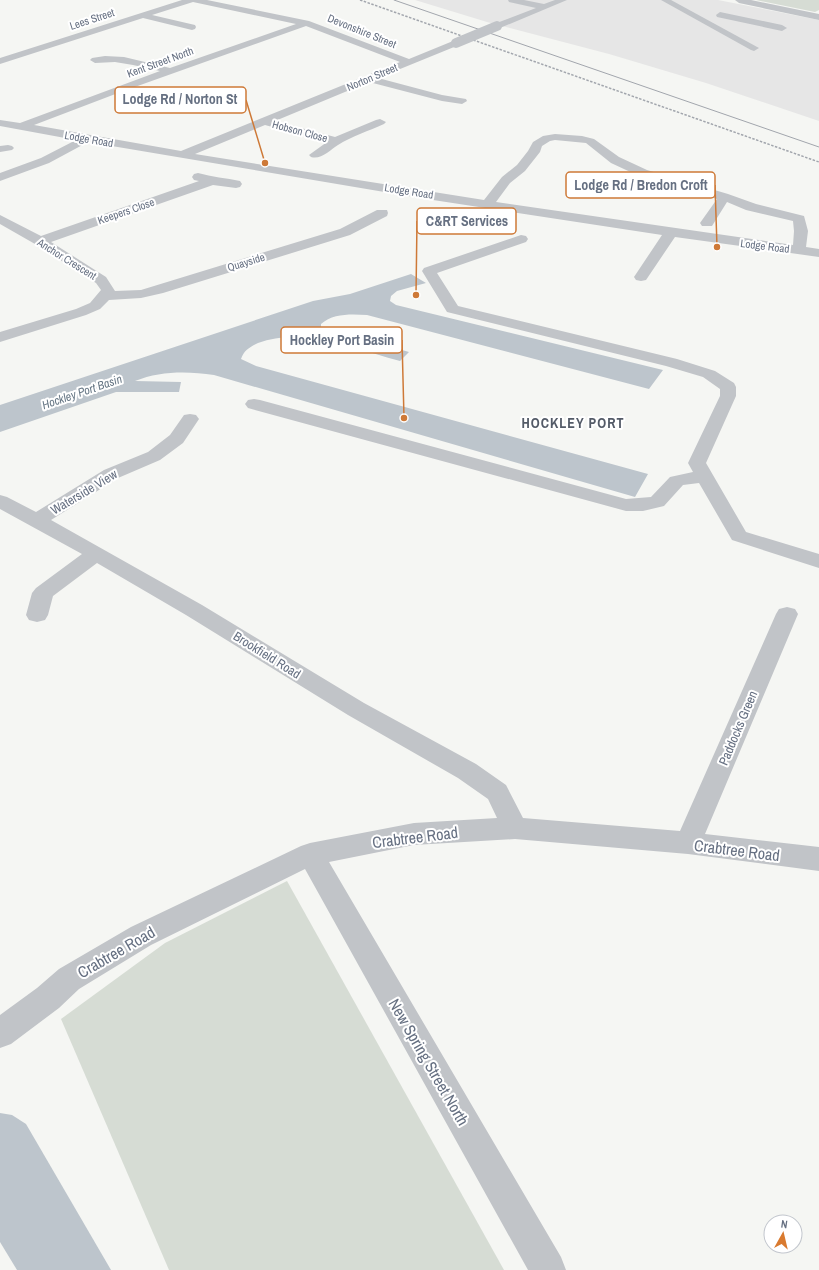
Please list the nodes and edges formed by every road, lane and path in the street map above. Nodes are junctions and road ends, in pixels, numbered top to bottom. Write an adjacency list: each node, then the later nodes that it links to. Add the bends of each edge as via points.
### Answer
1 (191, 0): 10 (street, Lees Street)
2 (194, 0): 8 (street, Devonshire Street)
3 (512, 0): 9 (street)
4 (563, 0): 9 (street, Norton Street)
5 (665, 0): 17 (street)
6 (739, 0): 12 (street)
7 (246, 2): 8 (street)
8 (232, 7): 13 (street, Devonshire Street)
9 (544, 8): 20 (street, Norton Street, bridge)
10 (143, 15): 15 (street); 19 (street, Lees Street)
11 (720, 15): 14 (street)
12 (815, 16): 14 (street)
13 (306, 23): 20 (street, Devonshire Street); 21 (street, Kent Street North)
14 (788, 25): 16 (street)
15 (192, 27)
16 (771, 32)
17 (754, 48)
18 (95, 60): 21 (street, via 119,58)
19 (0, 61)
20 (408, 62): 22 (street, Norton Street)
21 (170, 71): 27 (street, Kent Street North)
22 (368, 79): 23 (street); 24 (street, Norton Street)
23 (462, 101)
24 (264, 121): 29 (street, Hobson Close); 30 (street, Norton Street)
25 (380, 122): 29 (street, Hobson Close)
26 (0, 123): 27 (street, Lodge Road)
27 (22, 126): 28 (street, Lodge Road)
28 (87, 138): 30 (street, Lodge Road); 33 (street, via 57,156)
29 (336, 141): 31 (street, Hobson Close)
30 (182, 155): 37 (street, Lodge Road)
31 (314, 155)
32 (193, 175): 34 (street, Keepers Close)
33 (0, 177)
34 (212, 181): 35 (street, Keepers Close); 43 (street, Keepers Close)
35 (236, 184)
36 (724, 197): 37 (street, via 643,173 615,160 590,141 555,137 546,138 537,144 526,163 506,180); 40 (street); 44 (street, via 799,219)
37 (488, 204): 41 (street, Lodge Road)
38 (365, 208): 47 (street, Quayside, via 389,214 345,232 158,290 141,294)
39 (0, 219): 43 (street, Anchor Crescent)
40 (707, 223)
41 (670, 234): 44 (street, Lodge Road); 46 (street)
42 (521, 240): 53 (street, via 429,271 452,309 677,364 709,374 728,387 728,396 697,463)
43 (40, 241): 47 (street, Anchor Crescent, via 101,280 108,290)
44 (799, 250): 45 (street, Lodge Road)
45 (819, 253)
46 (641, 277)
47 (105, 296): 48 (street, Anchor Crescent, via 95,306 82,312)
48 (0, 337)
49 (254, 404): 53 (street, via 626,505 657,502 677,481)
50 (190, 419): 51 (street, Waterside View, via 177,439)
51 (154, 456): 52 (street); 55 (street, Waterside View, via 110,474)
52 (171, 463)
53 (704, 476): 57 (street, via 739,536)
54 (0, 502): 55 (street, Brookfield Road)
55 (37, 520): 56 (street, Brookfield Road)
56 (96, 554): 59 (street, via 43,593); 60 (street, Brookfield Road, via 356,709 467,771 497,792)
57 (819, 561)
58 (787, 614): 61 (street, Paddocks Green)
59 (37, 615)
60 (515, 828): 61 (street, Crabtree Road); 62 (street, Crabtree Road, via 414,834)
61 (688, 843): 63 (street, Crabtree Road)
62 (310, 854): 64 (street, Crabtree Road, via 141,936 69,979 48,998); 65 (street, New Spring Street North)
63 (819, 859)
64 (0, 1033)
65 (548, 1270)

